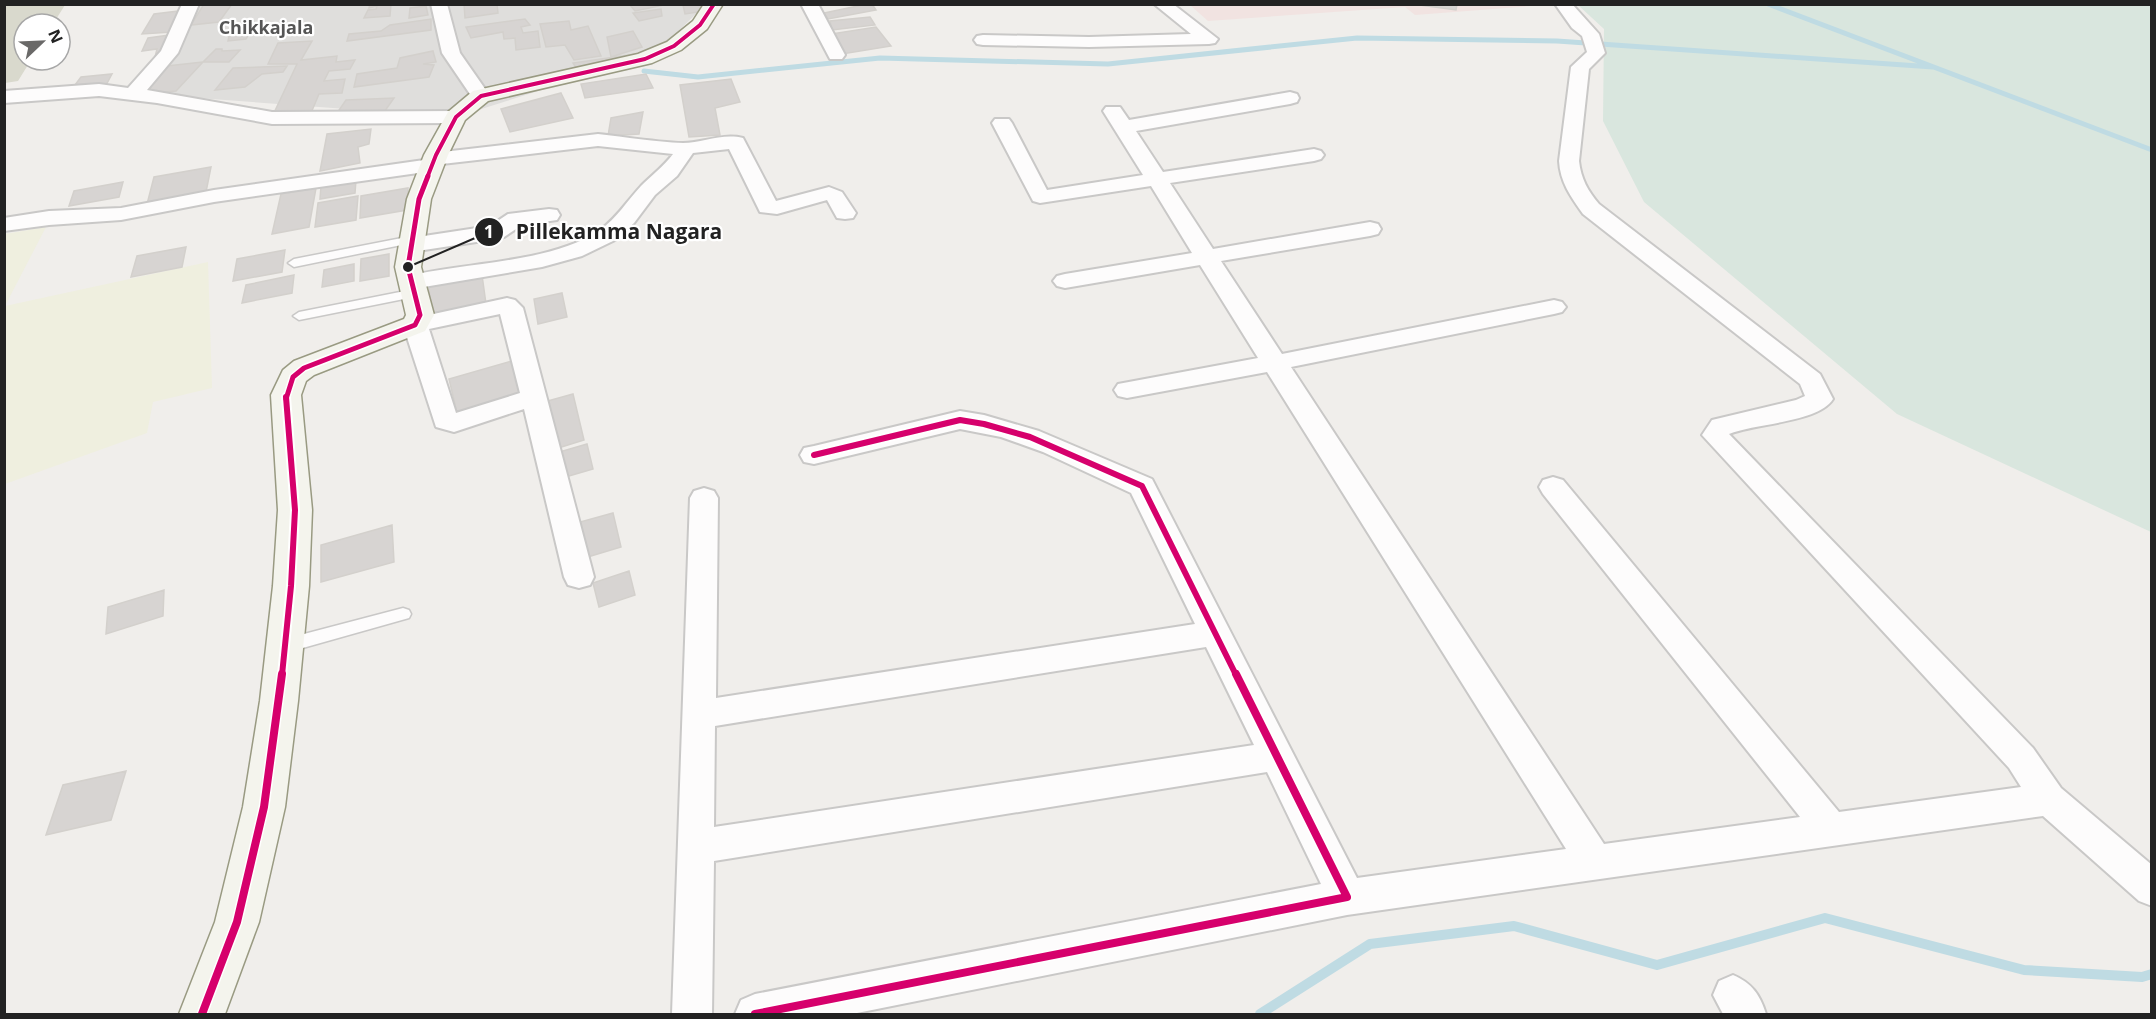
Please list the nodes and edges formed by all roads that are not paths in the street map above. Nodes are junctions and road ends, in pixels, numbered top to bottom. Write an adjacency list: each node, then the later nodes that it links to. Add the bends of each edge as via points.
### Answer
1 (191, 4): 9 (street, via 170,53)
2 (439, 4): 10 (street, via 451,53)
3 (714, 4): 10 (street, via 700,25 674,46 645,59)
4 (808, 4): 8 (street)
5 (1162, 4): 7 (street, via 1209,39)
6 (1563, 4): 42 (street, via 1590,34 1596,53 1580,67 1569,161 1569,173 1579,194 1591,209 1810,380 1820,399 1803,407 1721,426 1714,435 2021,758)
7 (983, 40)
8 (836, 55)
9 (134, 93): 11 (street, via 99,90); 13 (street, via 272,118)
10 (481, 96): 13 (street)
11 (4, 97)
12 (1290, 98): 18 (street, via 1118,119)
13 (456, 117): 17 (street)
14 (1002, 123): 18 (street, via 1040,197)
15 (686, 149): 17 (street, via 598,140); 19 (street, via 736,142 768,207 777,208 829,192 836,196); 27 (street, via 670,171 607,235 574,251)
16 (1314, 155): 18 (street)
17 (433, 162): 21 (street, via 121,214); 23 (street, via 419,199)
18 (1157, 180): 24 (street)
19 (845, 213)
20 (549, 215): 23 (street, via 516,219 496,232)
21 (4, 225)
22 (1370, 229): 24 (street)
23 (412, 242): 25 (lane); 27 (street, via 408,267)
24 (1207, 257): 26 (street); 30 (street)
25 (294, 263)
26 (1065, 281)
27 (414, 300): 29 (lane); 32 (street, via 511,308); 32 (street, via 445,421 454,423); 39 (street, via 304,368 293,377 286,395 295,510)
28 (1554, 307): 30 (street)
29 (299, 316)
30 (1275, 363): 31 (street); 45 (street)
31 (1127, 390)
32 (534, 397): 36 (street)
33 (814, 455): 38 (street, via 960,420 1015,432 1102,468 1142,486)
34 (1553, 487): 43 (street)
35 (704, 498): 40 (street)
36 (579, 577)
37 (403, 614): 39 (lane)
38 (1215, 633): 40 (street); 41 (street)
39 (285, 646): 48 (street, via 264,807 237,922)
40 (699, 715): 44 (street)
41 (1276, 756): 44 (street); 47 (street)
42 (2049, 799): 43 (street); 46 (street)
43 (1831, 829): 45 (street)
44 (696, 847): 49 (street)
45 (1595, 862): 47 (street)
46 (2151, 889)
47 (1347, 897): 50 (street)
48 (202, 1014)
49 (692, 1014)
50 (755, 1014)

